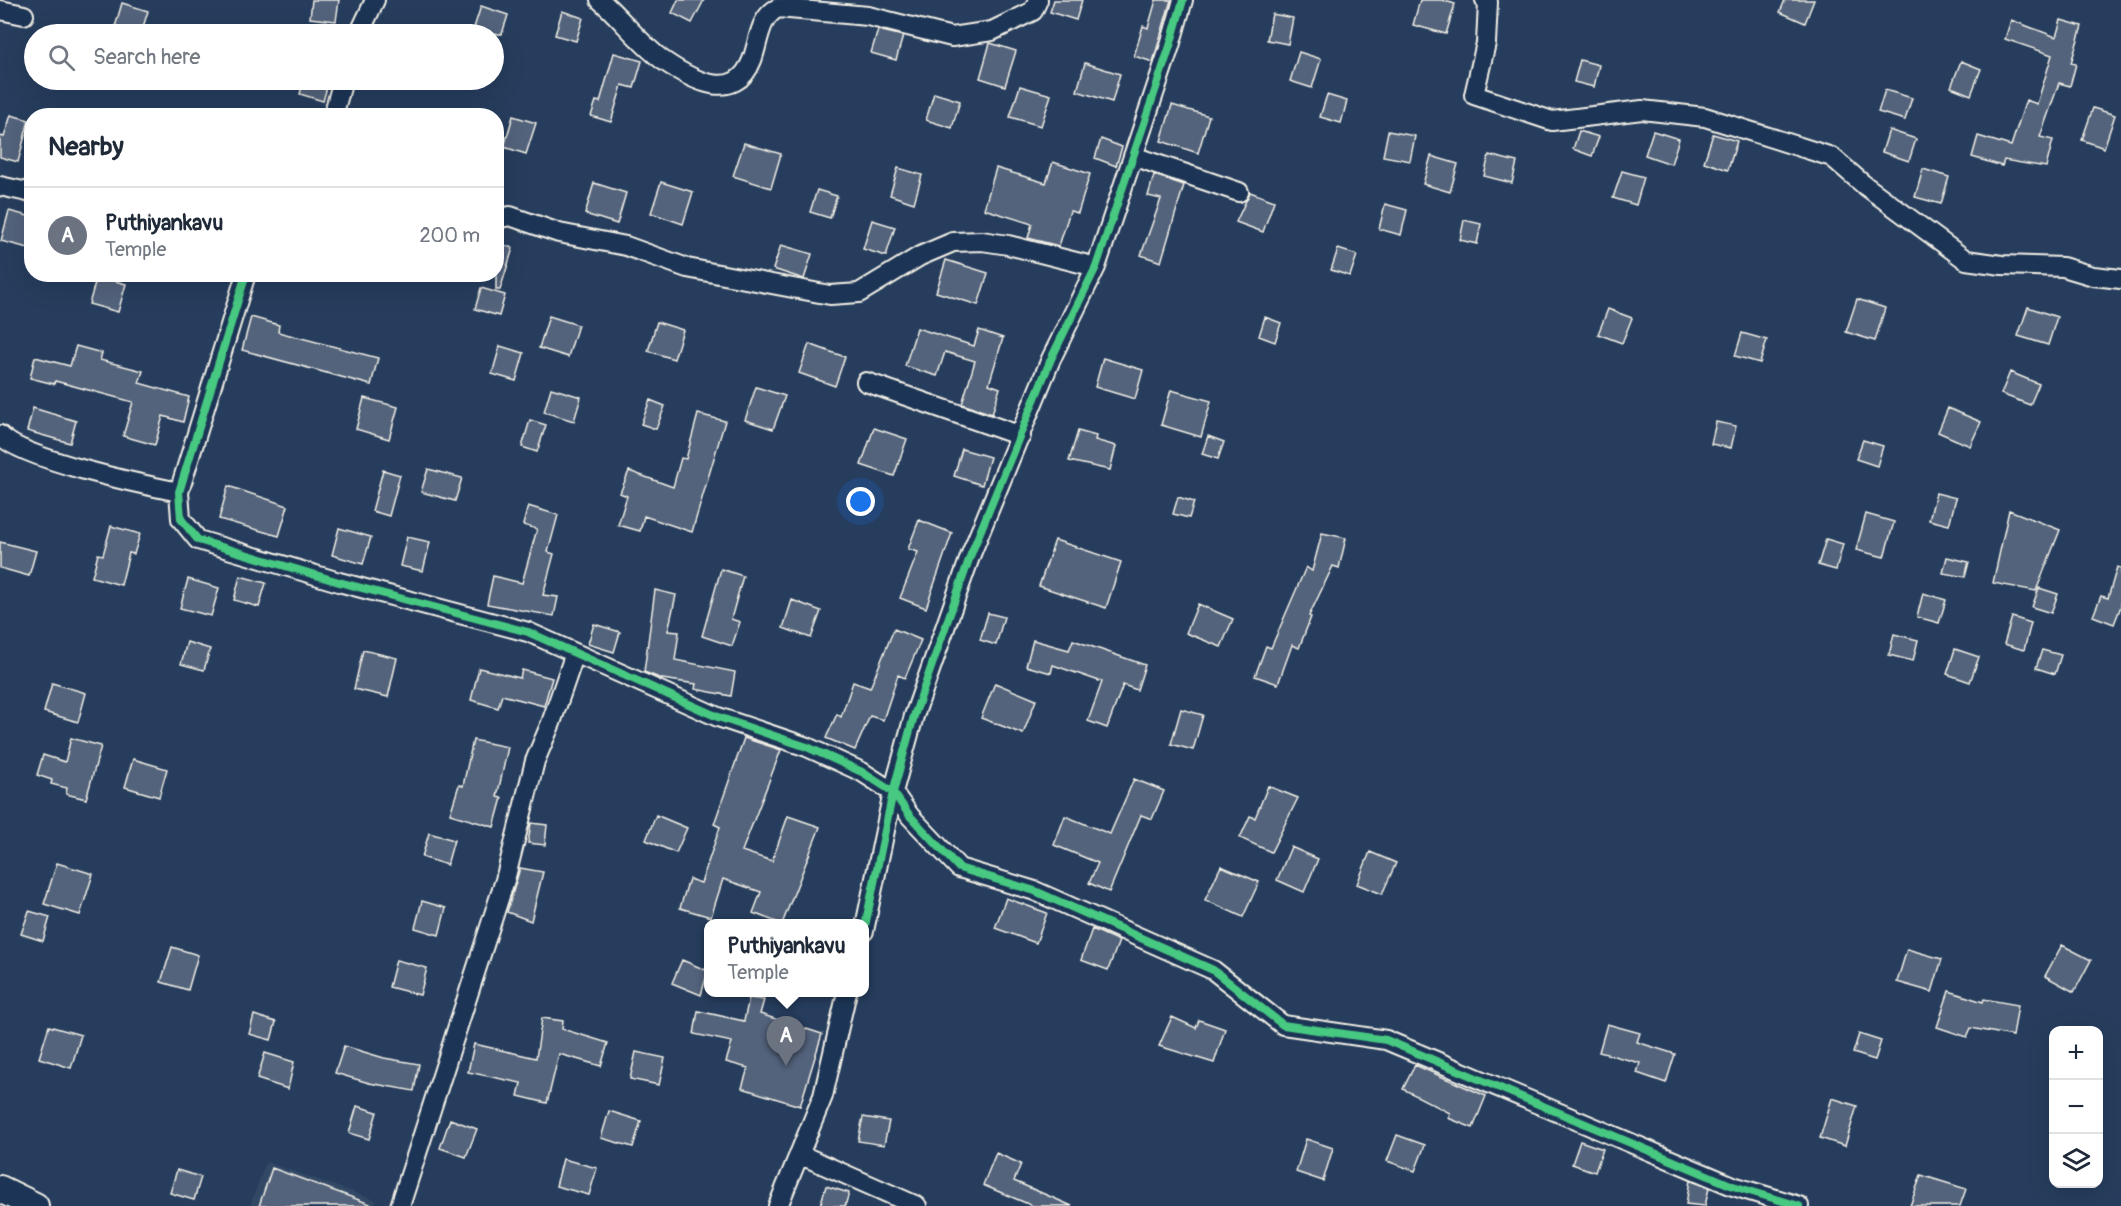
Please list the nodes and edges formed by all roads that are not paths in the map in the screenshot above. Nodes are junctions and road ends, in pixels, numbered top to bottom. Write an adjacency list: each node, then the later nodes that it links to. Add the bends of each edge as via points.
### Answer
1 (375, 0): 8 (street)
2 (600, 0): 3 (street, via 663,61 722,87 735,83 744,74 752,61 762,25 770,12 778,8 868,16 952,37 992,31 1033,11)
3 (1038, 0)
4 (1183, 0): 11 (street)
5 (1485, 0): 17 (street, via 1486,43 1474,95 1552,121 1642,110 1705,117 1832,157 1966,260 2063,267)
6 (0, 9): 7 (street)
7 (24, 15)
8 (364, 24)
9 (340, 90): 10 (street)
10 (335, 108)
11 (1133, 156): 14 (street); 16 (street)
12 (0, 186): 13 (street)
13 (24, 191)
14 (1239, 192)
15 (504, 217): 16 (street, via 626,246 687,268 830,295 859,292 920,256 953,242 1008,244)
16 (1096, 267): 21 (street, via 1051,359)
17 (2121, 279)
18 (244, 282): 22 (street)
19 (866, 382): 21 (street)
20 (0, 435): 22 (street, via 19,449 77,468)
21 (1021, 436): 24 (street, via 963,576 914,716)
22 (179, 492): 23 (street, via 181,519 198,540 528,632)
23 (575, 653): 24 (street, via 718,717 807,747 862,772); 30 (street, via 536,760 502,891)
24 (893, 792): 25 (street); 33 (street, via 910,816 959,867 1035,891 1213,970 1283,1025 1386,1040 1733,1186)
25 (867, 919)
26 (846, 997): 27 (street, via 823,1096)
27 (799, 1155): 31 (street); 32 (street)
28 (0, 1189): 29 (main road)
29 (35, 1206)
30 (400, 1206)
31 (778, 1206)
32 (917, 1206)
33 (1799, 1206)

